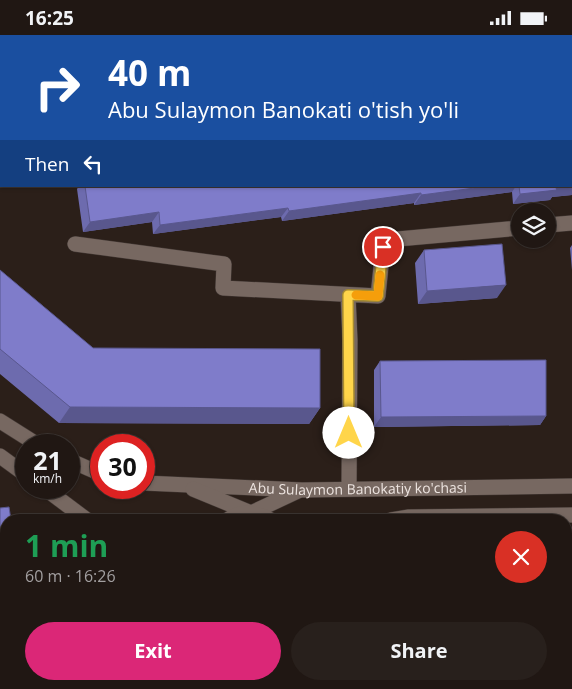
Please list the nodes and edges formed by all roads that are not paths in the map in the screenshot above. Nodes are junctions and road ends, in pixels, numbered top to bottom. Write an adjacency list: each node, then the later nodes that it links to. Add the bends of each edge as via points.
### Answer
1 (572, 223): 2 (main road)
2 (556, 224)
3 (511, 229): 5 (main road, via 389,242 383,247 378,296)
4 (75, 244): 5 (main road, via 224,264 223,288)
5 (348, 295): 13 (main road)
6 (0, 421): 7 (main road)
7 (21, 434)
8 (0, 455): 9 (main road)
9 (15, 467)
10 (155, 484): 11 (main road, Abu Sulaymon Banokatiy ko'chasi)
11 (182, 485): 14 (main road, Abu Sulaymon Banokatiy ko'chasi); 16 (main road)
12 (572, 485): 13 (main road, Abu Sulaymon Banokatiy ko'chasi)
13 (349, 489): 14 (main road, Abu Sulaymon Banokatiy ko'chasi)
14 (302, 490): 16 (main road)
15 (59, 499): 17 (main road)
16 (251, 513): 18 (main road); 19 (main road)
17 (79, 514)
18 (240, 514)
19 (256, 514)

